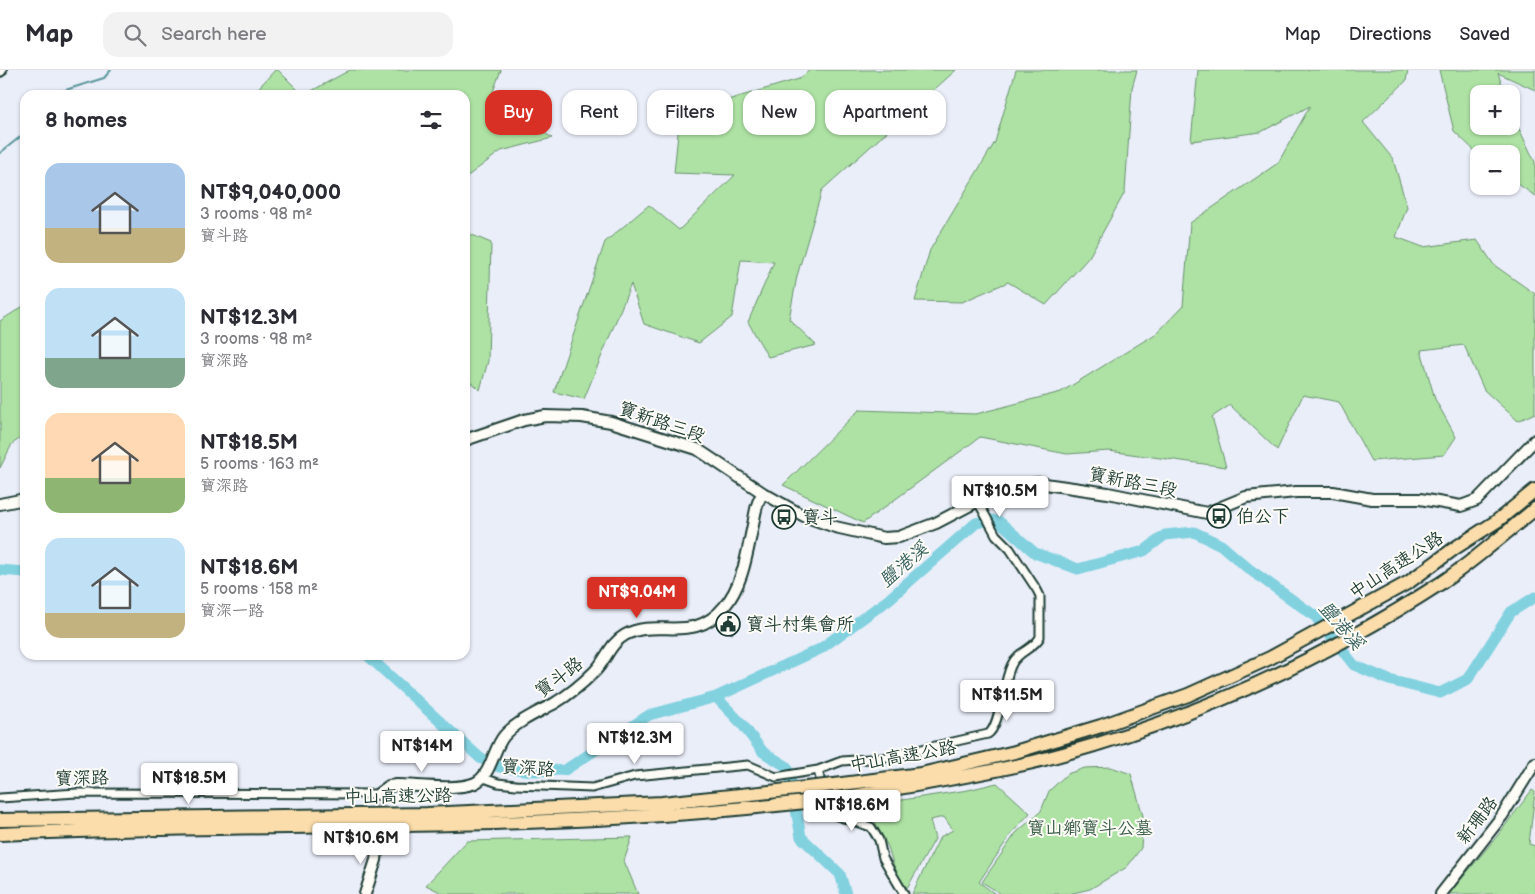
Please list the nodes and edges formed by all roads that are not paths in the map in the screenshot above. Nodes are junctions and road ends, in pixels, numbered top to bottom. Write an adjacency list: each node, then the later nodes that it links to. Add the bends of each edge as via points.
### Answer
1 (470, 438): 4 (street, 寶新路三段, via 538,417 596,418 697,449)
2 (1535, 440): 5 (street, 寶新路三段, via 1477,500 1461,506 1420,499 1372,499 1333,492 1296,492 1246,497 1207,513 1047,483 1011,486)
3 (1535, 490): 14 (highway, 中山高速公路, bridge, via 1497,521 1409,582 1293,645 1188,695 1015,752 921,774 662,803 427,814)
4 (762, 493): 5 (street, 寶新路三段, via 818,522 884,538 900,537 936,523); 11 (street, 寶斗路, via 740,577 720,612 703,624 690,628 640,631 624,636 613,644 596,670 574,691 508,732 494,751)
5 (977, 500): 10 (street, 寶深路, via 996,535 1010,549 1040,596 1037,644 1024,650 1012,664 992,732 978,738 882,758 842,761)
6 (20, 501): 7 (street)
7 (0, 504)
8 (1535, 510): 15 (highway, 中山高速公路, bridge, via 1442,582 1303,663 1197,709 1114,739 1033,762 836,798 680,814 502,823)
9 (1535, 763): 19 (street, 新珊路, via 1502,816)
10 (818, 770): 11 (street, 寶深路, via 776,777 748,766 636,776 592,788 516,786); 18 (street, via 828,813 871,827)
11 (484, 778): 12 (street, 寶深路, via 461,786 389,786)
12 (378, 794): 13 (street, 寶深路, via 77,793)
13 (0, 798)
14 (0, 820)
15 (0, 834)
16 (378, 844): 17 (street)
17 (364, 894)
18 (904, 894)
19 (1441, 894)

